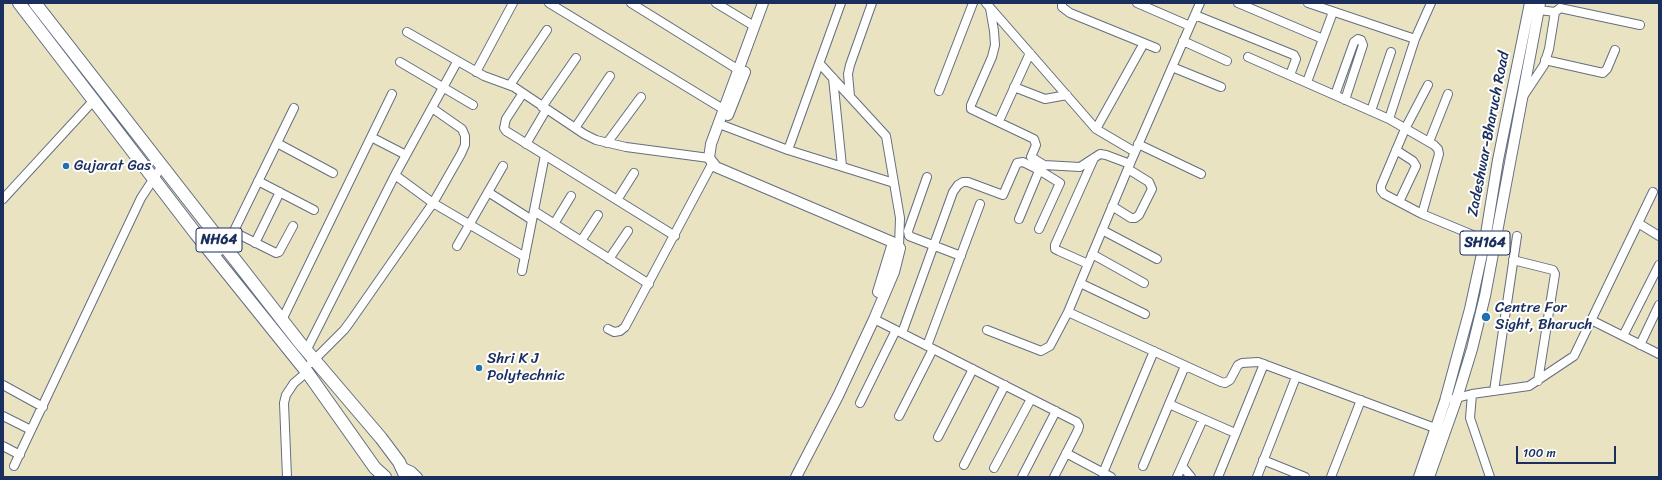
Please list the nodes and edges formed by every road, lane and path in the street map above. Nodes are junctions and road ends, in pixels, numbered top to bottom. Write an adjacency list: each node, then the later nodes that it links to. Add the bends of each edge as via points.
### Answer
1 (19, 3): 64 (highway, NH64)
2 (35, 3): 91 (highway, NH64)
3 (513, 3): 44 (street)
4 (549, 3): 70 (street)
5 (631, 3): 45 (street)
6 (716, 3): 24 (street)
7 (841, 3): 42 (street)
8 (872, 3): 61 (street, via 850,64)
9 (973, 3): 55 (street)
10 (1062, 3): 31 (street, via 1062,7 1070,13)
11 (1137, 3): 25 (street)
12 (1200, 3): 22 (street)
13 (1238, 3): 29 (street)
14 (1308, 3): 21 (street)
15 (1431, 3): 28 (street)
16 (1530, 3): 131 (main road, Zadeshwar-Bharuch Road / SH164, via 1498,160)
17 (764, 4): 24 (main road); 45 (main road)
18 (988, 5): 35 (street); 73 (street, via 995,45 971,109)
19 (1539, 6): 20 (street); 63 (main road, Zadeshwar-Bharuch Road / SH164)
20 (1559, 8): 23 (street); 38 (street)
21 (1333, 12): 28 (street); 29 (street)
22 (1195, 15): 25 (street); 46 (street, via 1294,55 1296,59)
23 (1640, 25)
24 (754, 26): 45 (main road)
25 (1190, 26): 30 (street)
26 (547, 30): 50 (street)
27 (407, 32): 41 (street)
28 (1415, 38): 72 (street)
29 (1323, 39): 49 (street)
30 (1183, 41): 39 (street); 43 (street)
31 (1144, 43): 32 (street); 77 (street)
32 (1156, 48)
33 (1615, 50): 38 (street, via 1607,69 1602,73)
34 (1392, 52): 71 (street)
35 (1030, 53): 52 (street); 59 (street)
36 (1248, 57): 46 (street)
37 (576, 58): 69 (street)
38 (1545, 60): 63 (street, via 1537,77)
39 (1227, 61)
40 (400, 62): 54 (street)
41 (457, 62): 44 (street); 54 (street)
42 (820, 64): 48 (street); 85 (street)
43 (1172, 67): 53 (street); 84 (street)
44 (476, 72): 50 (street)
45 (742, 72): 70 (main road); 74 (main road, via 737,94)
46 (1290, 75): 49 (street)
47 (610, 76): 75 (street)
48 (833, 78): 61 (street); 93 (street)
49 (1307, 82): 60 (street)
50 (510, 85): 56 (street)
51 (1428, 85): 76 (street)
52 (1014, 87): 59 (street, via 1045,99); 73 (street)
53 (1221, 87)
54 (443, 88): 66 (street); 68 (street)
55 (939, 91)
56 (523, 93): 69 (street); 82 (street, via 506,119 504,128)
57 (392, 94): 78 (street)
58 (1448, 94): 79 (street)
59 (1067, 95): 77 (street)
60 (1335, 95): 65 (street); 65 (street, via 1354,42 1361,40 1363,45)
61 (850, 96): 103 (street, via 886,136)
62 (641, 97): 81 (street)
63 (1522, 97): 176 (main road, Zadeshwar-Bharuch Road / SH164, via 1484,296)
64 (94, 100): 101 (highway, NH64); 108 (street)
65 (1345, 100): 71 (street)
66 (473, 105)
67 (294, 108): 80 (street)
68 (432, 108): 87 (street); 111 (street, via 462,129 465,136 461,154)
69 (544, 108): 75 (street); 82 (street)
70 (723, 110): 83 (main road)
71 (1371, 111): 72 (street)
72 (1389, 119): 76 (street)
73 (999, 121): 95 (street, via 1034,139 1036,145 1031,157)
74 (722, 125): 83 (main road); 85 (street)
75 (574, 128): 81 (street)
76 (1405, 128): 79 (street); 86 (street)
77 (1096, 129): 84 (street)
78 (371, 137): 87 (street); 155 (street)
79 (1429, 142): 116 (street, via 1438,149 1438,154)
80 (277, 143): 96 (street); 102 (street)
81 (607, 143): 90 (street)
82 (526, 144): 88 (street)
83 (710, 144): 90 (main road)
84 (1136, 148): 94 (street); 98 (street)
85 (788, 150): 93 (street)
86 (1396, 150): 110 (street, via 1380,186 1384,194); 110 (street, via 1413,161 1416,166)
87 (406, 155): 99 (street)
88 (545, 155): 109 (street); 115 (street)
89 (1095, 158): 94 (street, via 1100,154 1106,155); 95 (street, via 1080,167); 145 (street, via 1055,245 1059,251)
90 (711, 161): 128 (street); 134 (main road, via 716,167)
91 (162, 166): 101 (street); 137 (highway, NH64)
92 (503, 166): 105 (street)
93 (842, 166): 103 (street)
94 (1129, 166): 113 (street); 113 (street, via 1149,182 1152,189 1135,218 1130,218)
95 (1042, 167): 118 (street); 124 (street, via 1060,183); 136 (street, via 1017,163 1003,195 968,182 958,185 953,192)
96 (333, 173)
97 (634, 173): 109 (street)
98 (1201, 174)
99 (395, 175): 111 (street); 165 (street)
100 (927, 177): 136 (street, via 908,231 912,238)
101 (154, 178): 139 (highway, NH64); 182 (street, via 141,198)
102 (258, 182): 104 (street); 127 (street)
103 (894, 183): 134 (street, via 900,218)
104 (280, 192): 114 (street); 133 (street)
105 (488, 192): 119 (street); 121 (street)
106 (1653, 192): 120 (street)
107 (571, 196): 122 (street)
108 (3, 199)
109 (617, 200): 128 (street)
110 (1399, 202): 116 (street)
111 (433, 203): 121 (street); 165 (street, via 344,330)
112 (980, 204): 140 (street)
113 (1112, 206): 125 (street)
114 (314, 210)
115 (534, 211): 119 (street); 122 (street)
116 (1422, 214): 131 (street)
117 (598, 215): 132 (street)
118 (1019, 219)
119 (532, 220): 141 (street)
120 (1638, 223): 130 (street); 156 (street)
121 (469, 224): 135 (street); 141 (street)
122 (554, 224): 132 (street)
123 (293, 226): 133 (street, via 279,252)
124 (1039, 229)
125 (1102, 230): 138 (street); 143 (street)
126 (628, 231): 142 (street)
127 (234, 232): 133 (street); 137 (street)
128 (675, 236): 150 (street)
129 (1517, 236): 144 (street)
130 (1659, 236)
131 (1485, 240): 179 (main road, Zadeshwar-Bharuch Road / SH164, via 1470,309)
132 (581, 241): 142 (street)
133 (255, 243)
134 (896, 244): 154 (main road, via 894,272); 206 (main road, via 869,316)
135 (457, 246)
136 (934, 246): 140 (street); 159 (street)
137 (225, 247): 139 (street); 155 (highway, NH64)
138 (1092, 254): 145 (street); 148 (street)
139 (214, 256): 169 (highway, NH64)
140 (961, 256): 162 (street)
141 (525, 257): 147 (street)
142 (609, 259): 150 (street)
143 (1157, 259)
144 (1513, 260): 171 (street, via 1553,270 1555,274); 174 (street)
145 (1088, 264): 149 (street)
146 (1659, 266): 160 (street)
147 (522, 271)
148 (1144, 282)
149 (1080, 283): 152 (street); 153 (street)
150 (648, 284): 157 (street, via 625,327 614,332)
151 (1659, 305): 161 (street)
152 (1068, 312): 158 (street, via 1045,351); 163 (street)
153 (1145, 314)
154 (874, 319): 159 (street); 207 (main road)
155 (282, 320): 165 (highway, NH64)
156 (1591, 320): 160 (street); 171 (street, via 1574,356)
157 (608, 329)
158 (987, 330)
159 (899, 332): 162 (street); 180 (street)
160 (1623, 336): 161 (street)
161 (1640, 345): 164 (street)
162 (930, 347): 168 (street); 185 (street)
163 (1154, 351): 167 (street); 201 (street)
164 (1659, 354)
165 (310, 355): 169 (street); 197 (highway, NH64, via 382,438)
166 (1264, 364): 167 (street, via 1252,361 1242,363 1225,383); 170 (street); 189 (street)
167 (1185, 366): 181 (street)
168 (973, 369): 173 (street); 190 (street)
169 (305, 370): 202 (street, via 286,395 284,403); 203 (highway, NH64, via 375,468)
170 (1296, 377): 178 (street); 194 (street)
171 (1538, 381): 174 (street, via 1529,386)
172 (3, 385): 182 (street)
173 (1005, 385): 177 (street); 195 (street)
174 (1494, 391): 175 (street)
175 (1472, 394): 176 (street); 219 (street, via 1470,418)
176 (1458, 398): 179 (street); 218 (main road, Zadeshwar-Bharuch Road / SH164)
177 (1031, 399): 183 (street); 200 (street)
178 (1361, 400): 187 (street); 216 (street)
179 (1445, 401): 187 (main road, Zadeshwar-Bharuch Road / SH164)
180 (860, 403)
181 (1169, 404): 186 (street); 198 (street)
182 (42, 406): 188 (street)
183 (1056, 411): 192 (street, via 1077,422 1079,426); 208 (street)
184 (3, 416): 188 (street)
185 (899, 416)
186 (1203, 419): 189 (street); 199 (street)
187 (1436, 428): 217 (main road, Zadeshwar-Bharuch Road / SH164)
188 (31, 430): 193 (street)
189 (1235, 433): 213 (street)
190 (938, 437)
191 (3, 446): 193 (street)
192 (1066, 453): 201 (street); 209 (street)
193 (20, 455): 196 (street)
194 (1263, 460): 214 (street); 215 (street)
195 (964, 465)
196 (14, 466)
197 (401, 466): 204 (highway, NH64); 205 (street)
198 (1143, 466)
199 (1182, 466): 211 (street); 212 (street)
200 (994, 468)
201 (1103, 473): 210 (street)
202 (287, 477)
203 (385, 477)
204 (406, 477)
205 (418, 477)
206 (790, 477)
207 (796, 477)
208 (1022, 477)
209 (1054, 477)
210 (1111, 477)
211 (1177, 477)
212 (1191, 477)
213 (1218, 477)
214 (1256, 477)
215 (1305, 477)
216 (1331, 477)
217 (1418, 477)
218 (1430, 477)
219 (1490, 477)

